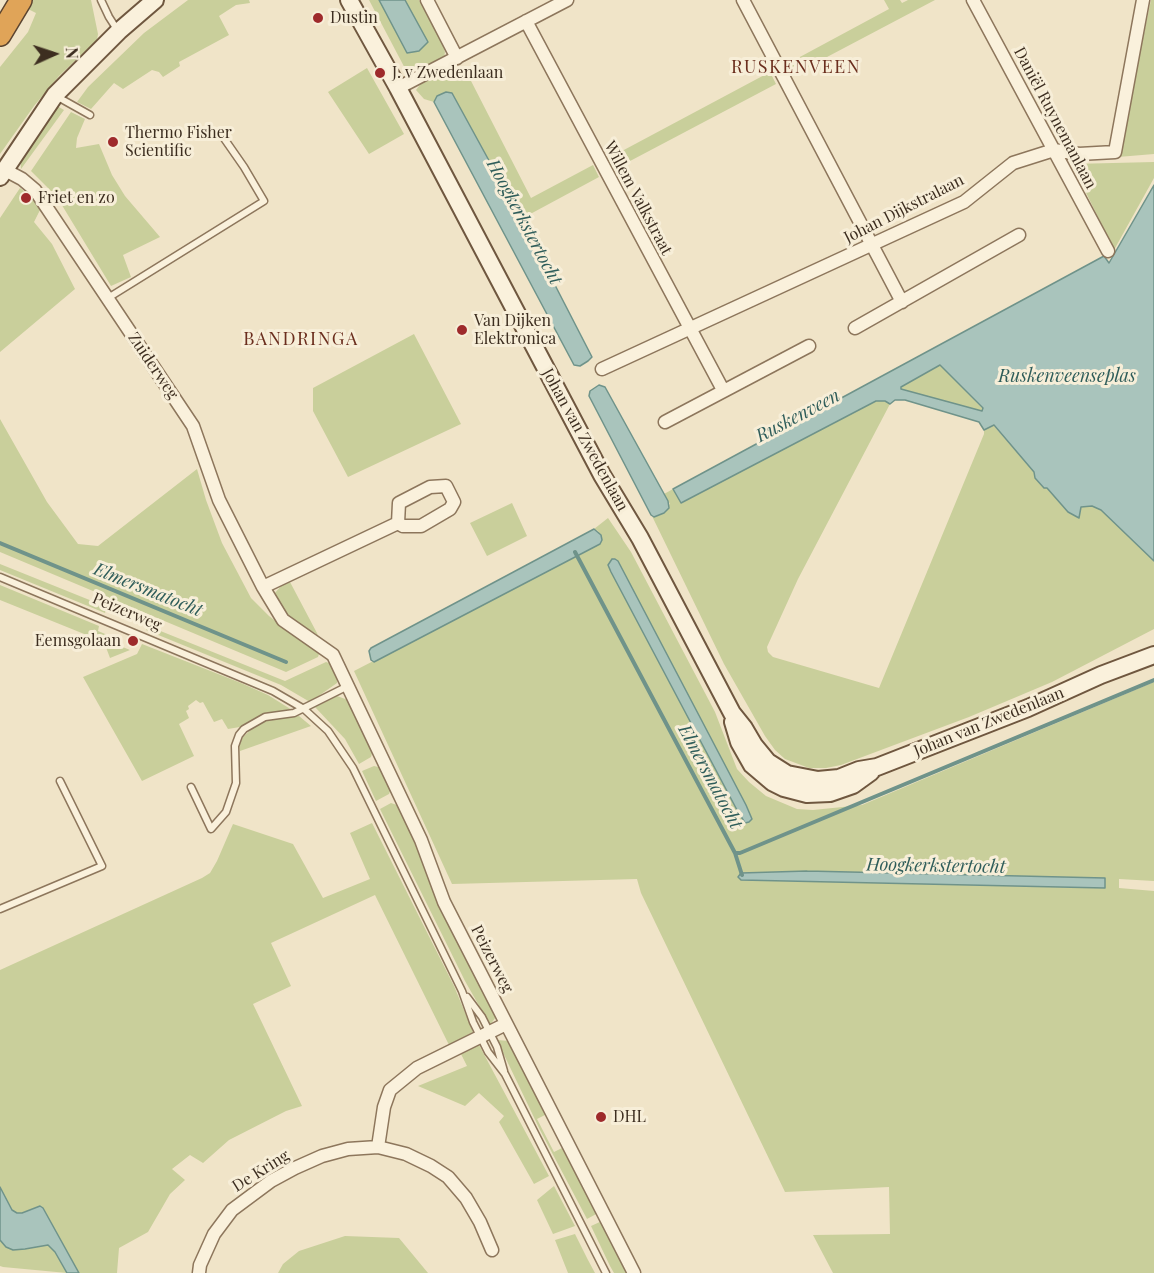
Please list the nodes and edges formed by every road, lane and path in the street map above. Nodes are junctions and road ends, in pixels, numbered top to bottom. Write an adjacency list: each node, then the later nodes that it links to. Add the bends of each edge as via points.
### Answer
1 (21, 0): 12 (highway)
2 (101, 0): 11 (lane)
3 (155, 0): 11 (main road, Zuiderweg)
4 (427, 0): 13 (street)
5 (567, 0): 10 (street)
6 (742, 0): 21 (street)
7 (973, 0): 18 (street, Daniël Ruynemanlaan)
8 (1143, 0): 18 (street, Johan Dijkstralaan, via 1115,152 1080,154)
9 (352, 2): 14 (main road, Johan van Zwedenlaan)
10 (526, 21): 13 (street); 25 (street, Willem Valkstraat)
11 (119, 31): 15 (main road, Zuiderweg)
12 (0, 35)
13 (457, 58): 14 (street)
14 (398, 88): 37 (main road, Johan van Zwedenlaan, via 602,475 640,538 732,713 760,754 787,774 829,780 877,767)
15 (55, 95): 16 (lane); 19 (main road, Zuiderweg)
16 (90, 115)
17 (221, 134): 23 (lane, via 264,201)
18 (1054, 150): 21 (street, Johan Dijkstralaan, via 1013,163 964,202); 22 (street, Daniël Ruynemanlaan)
19 (3, 174): 23 (street, Zuiderweg, via 22,178 35,190)
20 (1019, 235): 24 (street)
21 (872, 246): 24 (street); 25 (street, Johan Dijkstralaan)
22 (1108, 251)
23 (108, 298): 33 (street, Zuiderweg, via 193,426 219,500)
24 (902, 302): 26 (street)
25 (689, 328): 28 (street, Johan Dijkstralaan); 29 (street, Willem Valkstraat)
26 (855, 328)
27 (809, 346): 29 (street)
28 (602, 369)
29 (723, 390): 30 (street)
30 (665, 422)
31 (398, 523): 31 (street, via 399,503 430,487 446,486 454,502 450,509 421,525); 33 (street)
32 (0, 577): 39 (lane, Peizerweg, via 273,691)
33 (263, 587): 35 (street, Zuiderweg, via 283,620)
34 (1154, 642): 37 (main road, Johan van Zwedenlaan)
35 (333, 655): 38 (street, Peizerweg)
36 (1154, 655): 37 (main road, Johan van Zwedenlaan)
37 (1101, 675)
38 (348, 686): 39 (lane); 43 (street, Peizerweg, via 421,840 444,902)
39 (304, 709): 41 (lane, via 257,720 239,735 235,746 236,783 226,812 212,829); 44 (lane, Peizerweg, via 346,755)
40 (60, 781): 42 (lane, via 102,866)
41 (191, 787)
42 (0, 909)
43 (507, 1024): 44 (street); 49 (street, Peizerweg)
44 (485, 1035): 45 (street, via 417,1068 390,1090); 48 (lane, Peizerweg, via 488,1052 505,1074)
45 (378, 1147): 46 (street, De Kring, via 406,1154 448,1177 466,1198); 47 (street, De Kring, via 322,1156 250,1195 232,1210 214,1234)
46 (492, 1250)
47 (199, 1273)
48 (606, 1273)
49 (634, 1273)

